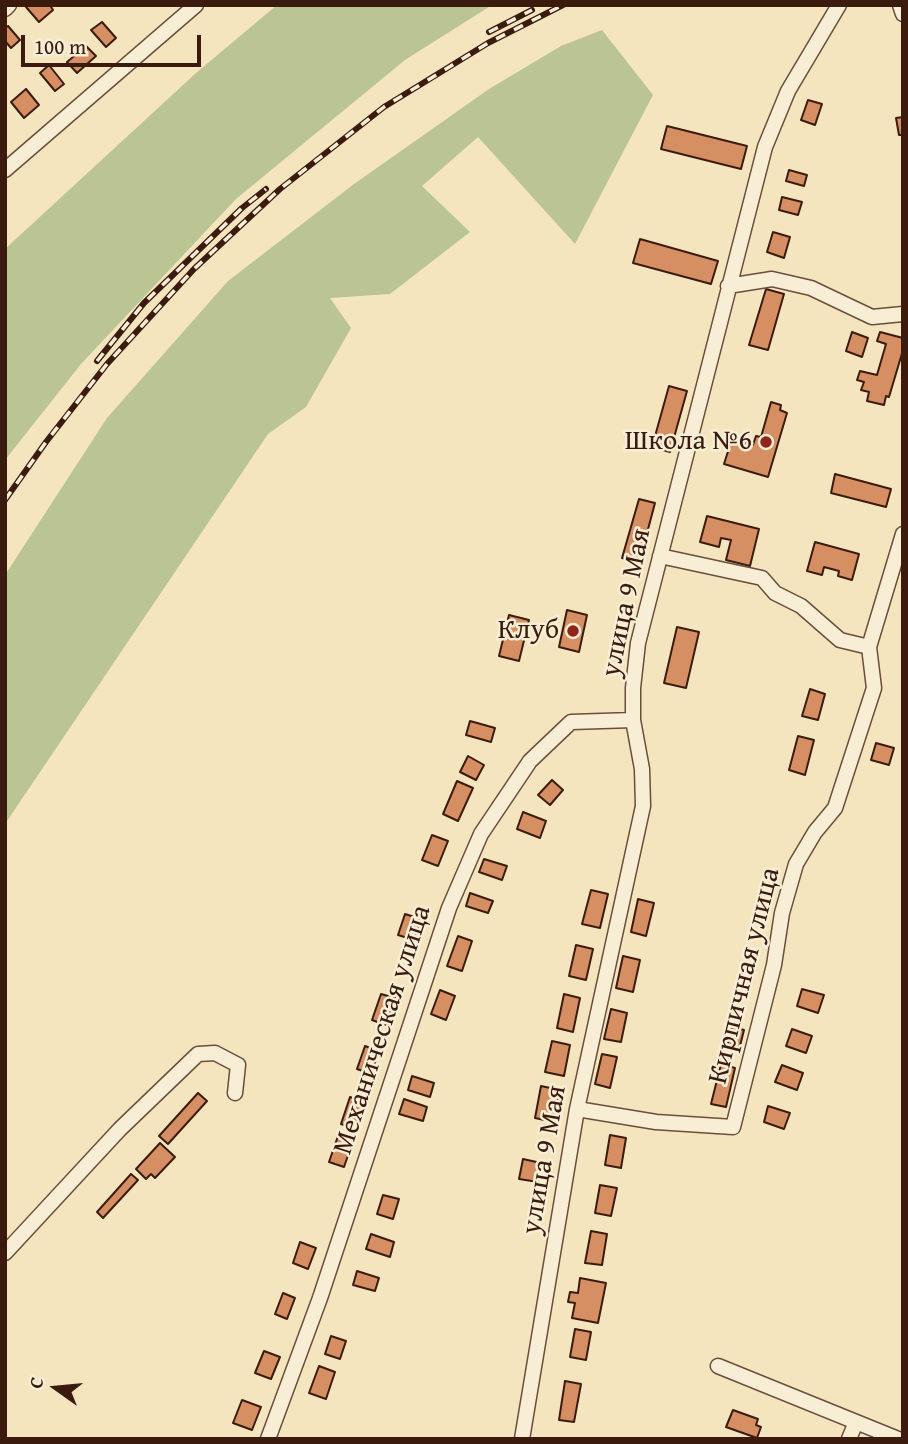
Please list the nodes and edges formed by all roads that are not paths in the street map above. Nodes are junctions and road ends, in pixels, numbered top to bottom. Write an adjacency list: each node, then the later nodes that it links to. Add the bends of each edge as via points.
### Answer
1 (9, 5): 5 (street)
2 (196, 5): 7 (street)
3 (839, 5): 8 (street, улица 9 Мая, via 788,91 765,147)
4 (900, 5): 6 (street)
5 (5, 9)
6 (903, 14)
7 (5, 170)
8 (728, 286): 9 (street, via 772,279 811,288 872,317); 11 (street, улица 9 Мая)
9 (903, 314)
10 (903, 534): 12 (street, Кирпичная улица)
11 (660, 556): 12 (street, via 762,578 775,593 801,606 840,640); 13 (street, улица 9 Мая, via 638,643)
12 (869, 647): 15 (street, Кирпичная улица, via 874,688 835,808 796,864 733,1127 656,1122)
13 (633, 720): 15 (street, улица 9 Мая, via 643,806); 19 (street, Механическая улица, via 571,722 530,761 481,834 449,908 320,1298)
14 (235, 1093): 16 (street, via 239,1065 215,1053 198,1054 120,1129)
15 (577, 1109): 20 (street, улица 9 Мая)
16 (5, 1253)
17 (718, 1367): 18 (street)
18 (856, 1422): 21 (street); 22 (street)
19 (268, 1439)
20 (522, 1439)
21 (849, 1439)
22 (898, 1439)

